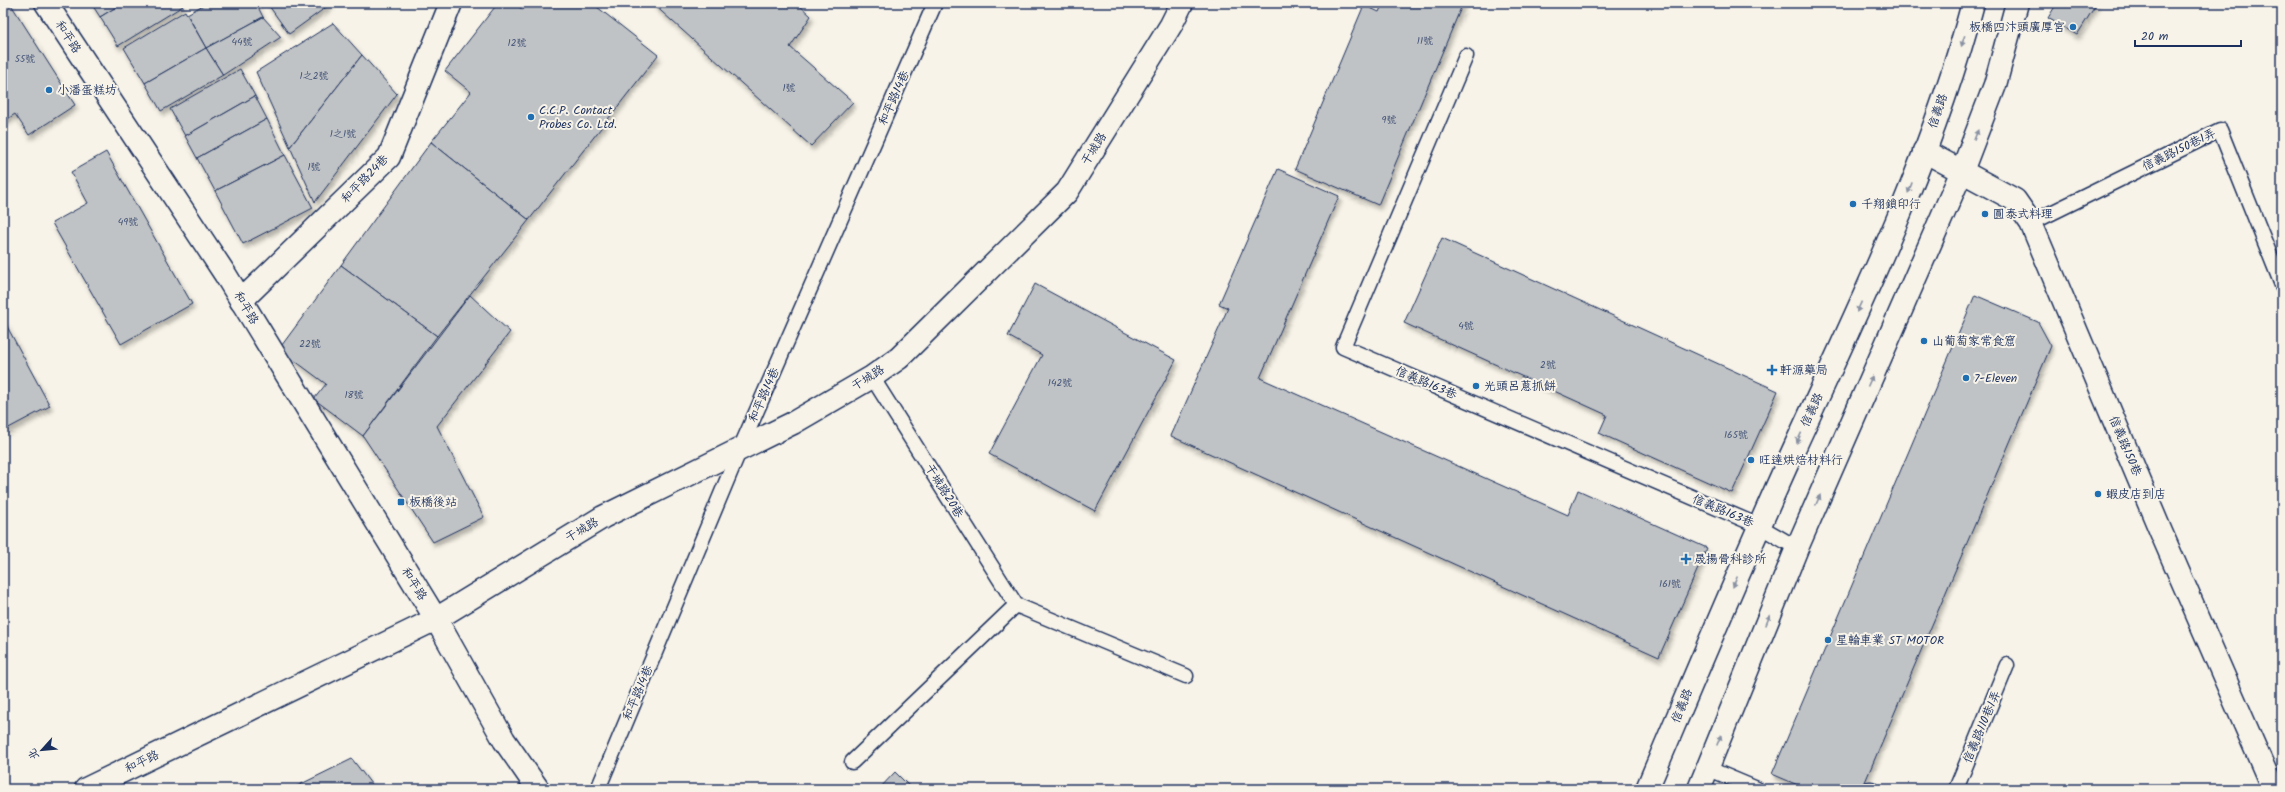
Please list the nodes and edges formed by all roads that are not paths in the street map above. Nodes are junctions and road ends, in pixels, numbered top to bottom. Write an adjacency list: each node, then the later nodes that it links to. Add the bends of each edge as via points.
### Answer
1 (46, 3): 12 (street, 和平路)
2 (451, 3): 12 (street, 和平路24巷, via 388,157)
3 (935, 3): 14 (lane, 和平路14巷)
4 (1182, 3): 13 (street, 干城路, via 1172,25 1067,192 899,358)
5 (1973, 3): 8 (street, 信義路, one-way to 8, via 1963,41)
6 (2017, 3): 9 (street, one-way to 6, via 1995,85)
7 (1466, 56): 15 (lane, 信義路163巷, via 1343,347)
8 (1924, 151): 9 (street, 信義路150巷); 15 (street, 信義路, one-way to 15, via 1886,250)
9 (1962, 171): 10 (street, 信義路150巷, via 2016,200); 16 (street, one-way to 9)
10 (2031, 223): 11 (lane, 信義路150巷1弄, via 2220,130); 30 (street, 信義路150巷)
11 (2282, 285)
12 (241, 301): 18 (street, 和平路)
13 (872, 377): 14 (street, 干城路, via 793,423); 17 (lane, 干城路20巷)
14 (740, 449): 18 (street, 干城路, via 603,517); 25 (lane, 和平路14巷)
15 (1759, 526): 16 (lane, 信義路163巷); 26 (street, 信義路, one-way to 26)
16 (1797, 548): 22 (street, one-way to 16)
17 (1016, 605): 20 (lane); 21 (lane)
18 (436, 619): 23 (street, 和平路); 24 (street, 和平路, via 504,740)
19 (2007, 665): 29 (lane, 信義路110巷1弄)
20 (1186, 676)
21 (852, 762)
22 (1707, 768): 27 (street); 28 (lane)
23 (86, 789)
24 (538, 789)
25 (598, 789)
26 (1647, 789)
27 (1699, 789)
28 (1757, 789)
29 (1956, 789)
30 (2273, 789)

